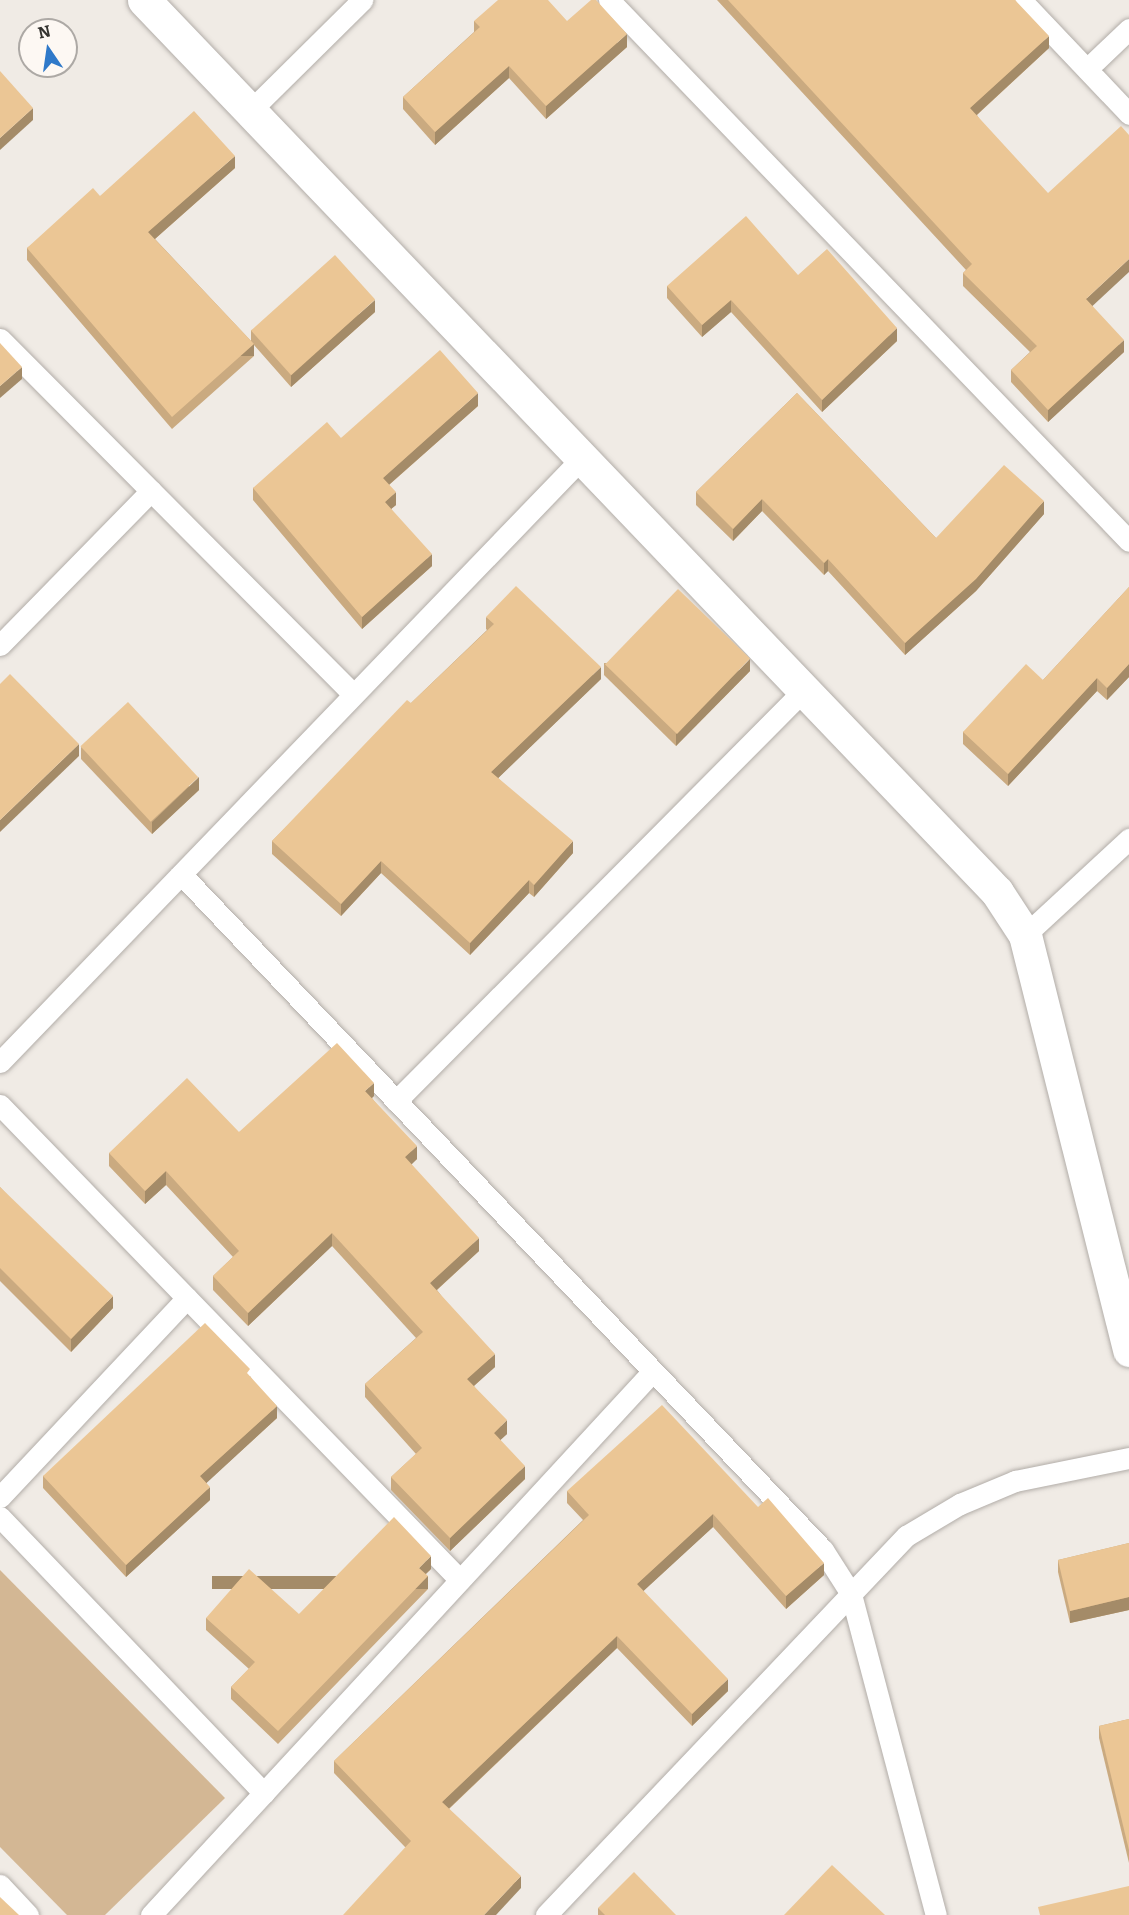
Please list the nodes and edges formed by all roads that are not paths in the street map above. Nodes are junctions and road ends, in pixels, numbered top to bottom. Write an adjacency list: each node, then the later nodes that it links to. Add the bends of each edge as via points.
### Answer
1 (144, 0): 7 (street)
2 (362, 0): 7 (lane)
3 (609, 0): 12 (lane)
4 (1021, 0): 6 (lane)
5 (1129, 29): 6 (lane)
6 (1087, 69): 8 (lane)
7 (250, 111): 10 (street)
8 (1129, 114)
9 (0, 339): 11 (lane)
10 (580, 460): 14 (street); 15 (lane)
11 (151, 491): 13 (lane); 15 (lane)
12 (1129, 542)
13 (0, 645)
14 (801, 693): 18 (street, via 959,848); 20 (lane)
15 (353, 694): 17 (lane)
16 (1129, 839): 18 (lane)
17 (181, 874): 19 (lane); 20 (lane)
18 (1025, 935): 23 (street)
19 (0, 1062)
20 (396, 1101): 24 (lane)
21 (0, 1105): 22 (lane)
22 (187, 1298): 26 (lane); 28 (lane)
23 (1129, 1350)
24 (652, 1372): 28 (lane); 29 (lane, via 823,1550)
25 (1129, 1458): 29 (lane, via 1015,1481 960,1504 906,1536)
26 (0, 1497)
27 (0, 1517): 30 (lane)
28 (460, 1580): 30 (lane)
29 (851, 1594): 34 (lane); 35 (lane)
30 (264, 1793): 33 (lane)
31 (0, 1885): 32 (lane)
32 (28, 1915)
33 (151, 1915)
34 (546, 1915)
35 (936, 1915)

